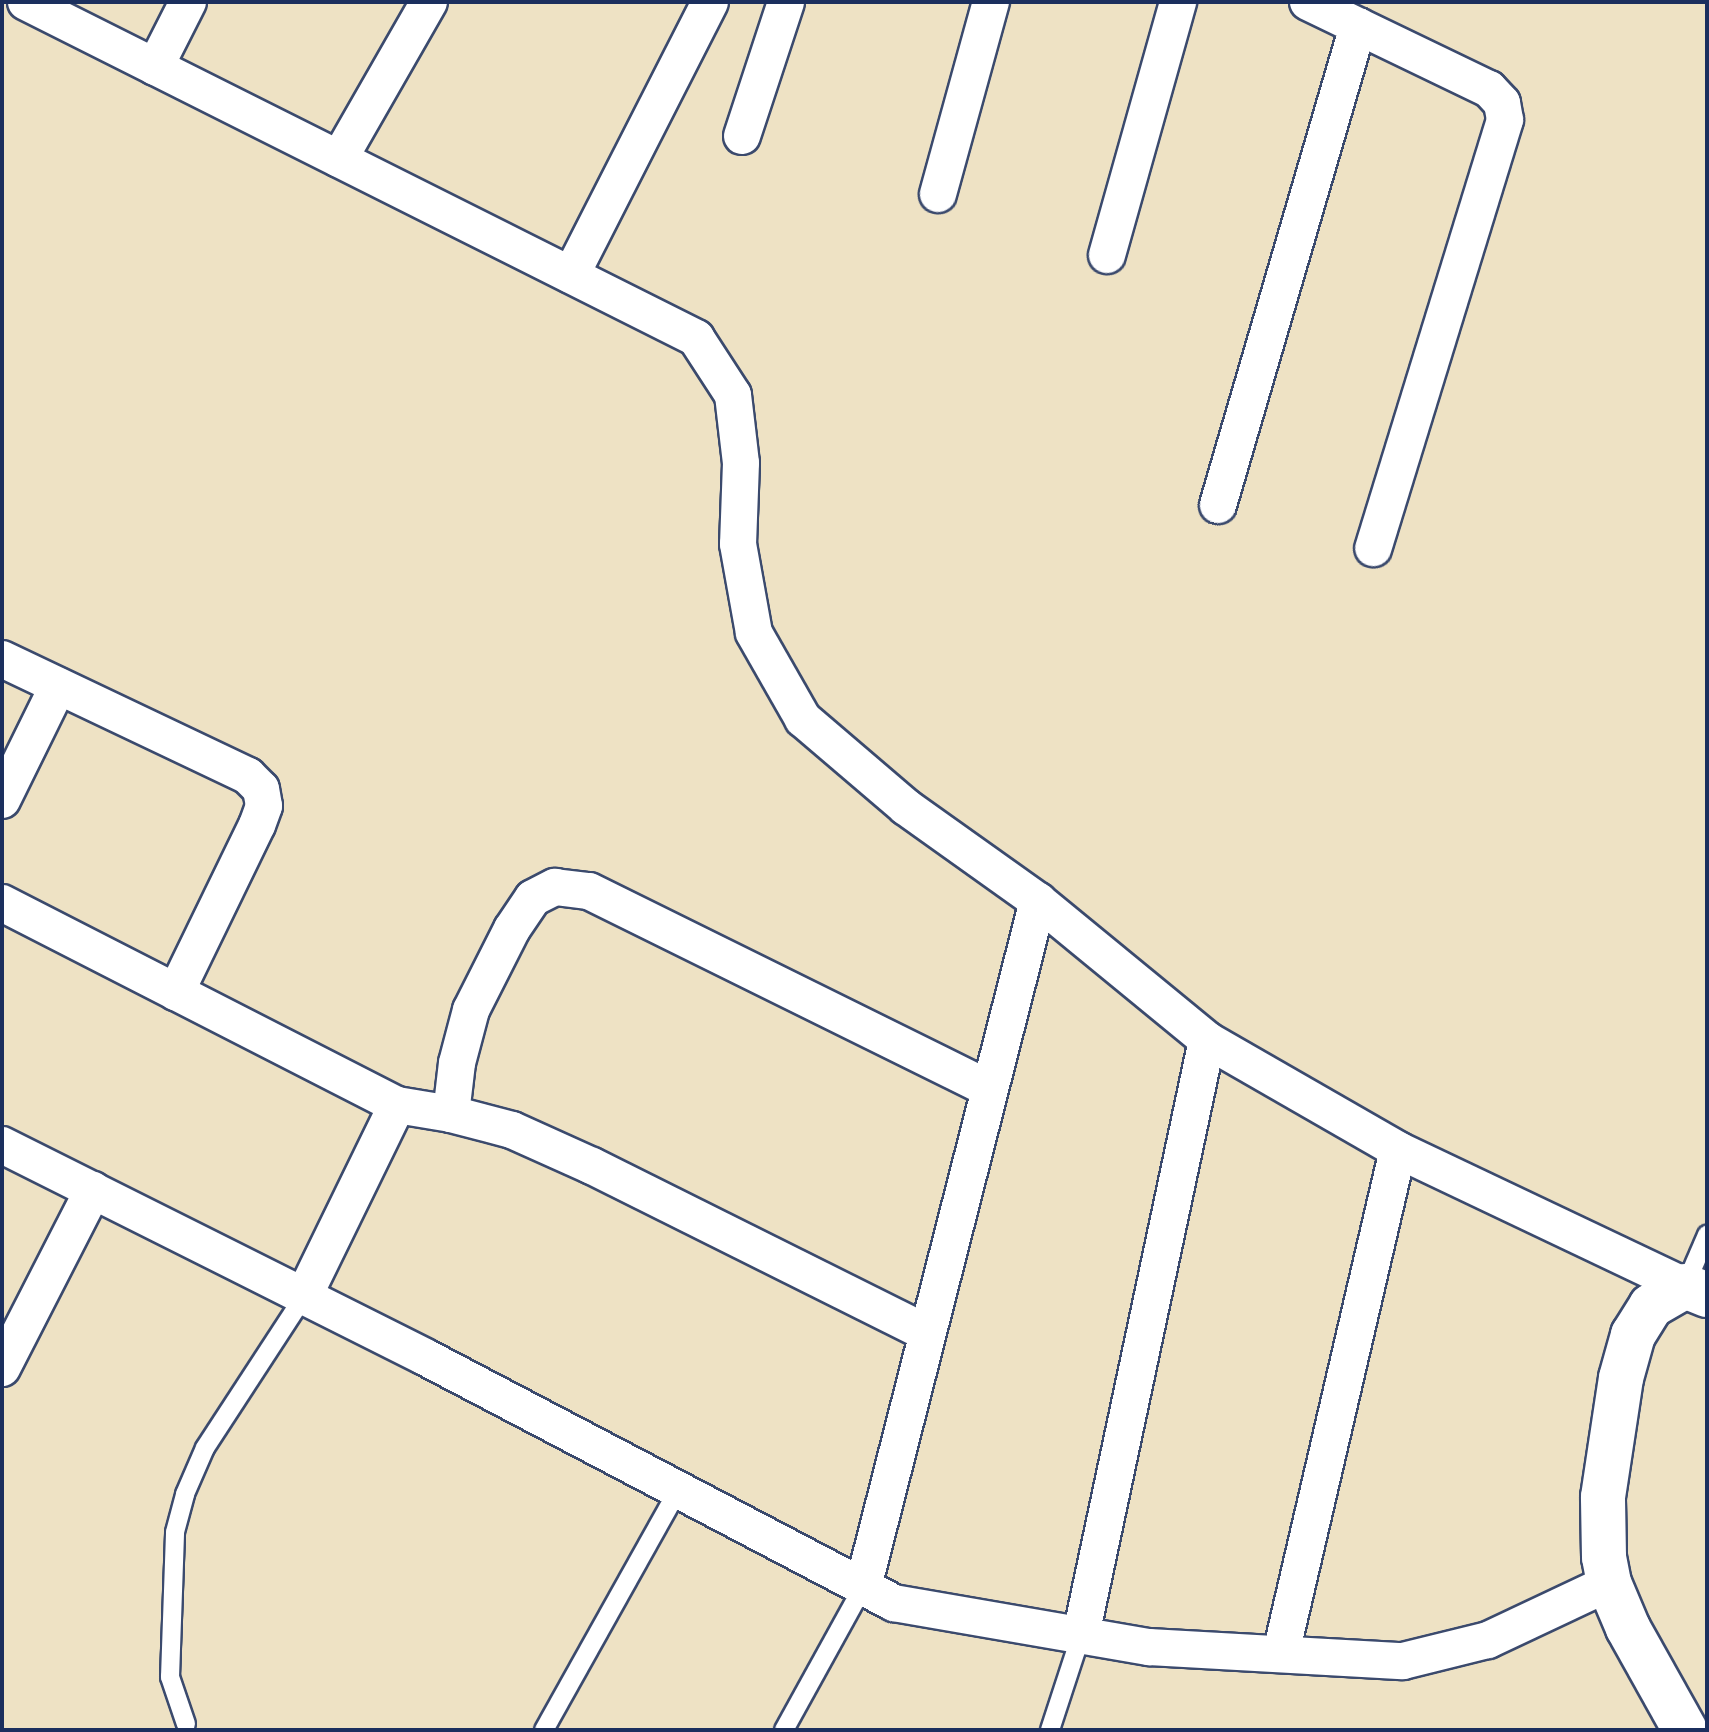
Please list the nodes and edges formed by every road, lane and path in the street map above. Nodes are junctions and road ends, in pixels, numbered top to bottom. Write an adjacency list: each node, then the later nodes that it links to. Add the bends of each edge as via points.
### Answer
1 (26, 2): 10 (street)
2 (188, 2): 10 (street)
3 (429, 2): 12 (street)
4 (710, 2): 15 (street)
5 (786, 2): 11 (street)
6 (991, 2): 13 (street)
7 (1178, 2): 14 (street)
8 (1310, 2): 9 (street)
9 (1358, 26): 16 (street); 17 (street, via 1489,89 1502,103 1505,120)
10 (155, 67): 12 (street)
11 (742, 136)
12 (339, 159): 15 (street)
13 (938, 194)
14 (1107, 255)
15 (571, 275): 21 (street, via 696,338 733,395 741,463 738,544 754,633 803,719 906,807)
16 (1218, 505)
17 (1373, 548)
18 (2, 659): 19 (street)
19 (58, 686): 20 (street); 23 (street, via 248,776 261,789 264,806 257,825)
20 (2, 800)
21 (1038, 901): 24 (street); 25 (street)
22 (2, 903): 23 (street)
23 (176, 992): 26 (street)
24 (1207, 1040): 29 (street); 39 (street)
25 (989, 1089): 27 (street, via 589,891 555,887 526,908 471,1010); 34 (street)
26 (397, 1105): 27 (street); 33 (street)
27 (451, 1114): 34 (street, via 512,1130 592,1166)
28 (2, 1145): 30 (street)
29 (1398, 1150): 32 (street); 40 (street)
30 (93, 1190): 33 (street); 35 (street)
31 (1707, 1235): 32 (lane)
32 (1696, 1290): 37 (street, via 1651,1306 1633,1335 1603,1497)
33 (304, 1296): 36 (street); 41 (lane, via 205,1448 185,1494 174,1547 170,1677)
34 (927, 1333): 38 (street)
35 (2, 1368)
36 (678, 1490): 38 (street); 42 (lane)
37 (1609, 1583): 40 (street, via 1488,1640 1403,1661); 45 (street)
38 (863, 1587): 39 (street, via 894,1603); 43 (lane)
39 (1081, 1635): 40 (street, via 1149,1647); 44 (lane)
40 (1281, 1653)
41 (186, 1724)
42 (544, 1730)
43 (784, 1730)
44 (1050, 1730)
45 (1685, 1730)

